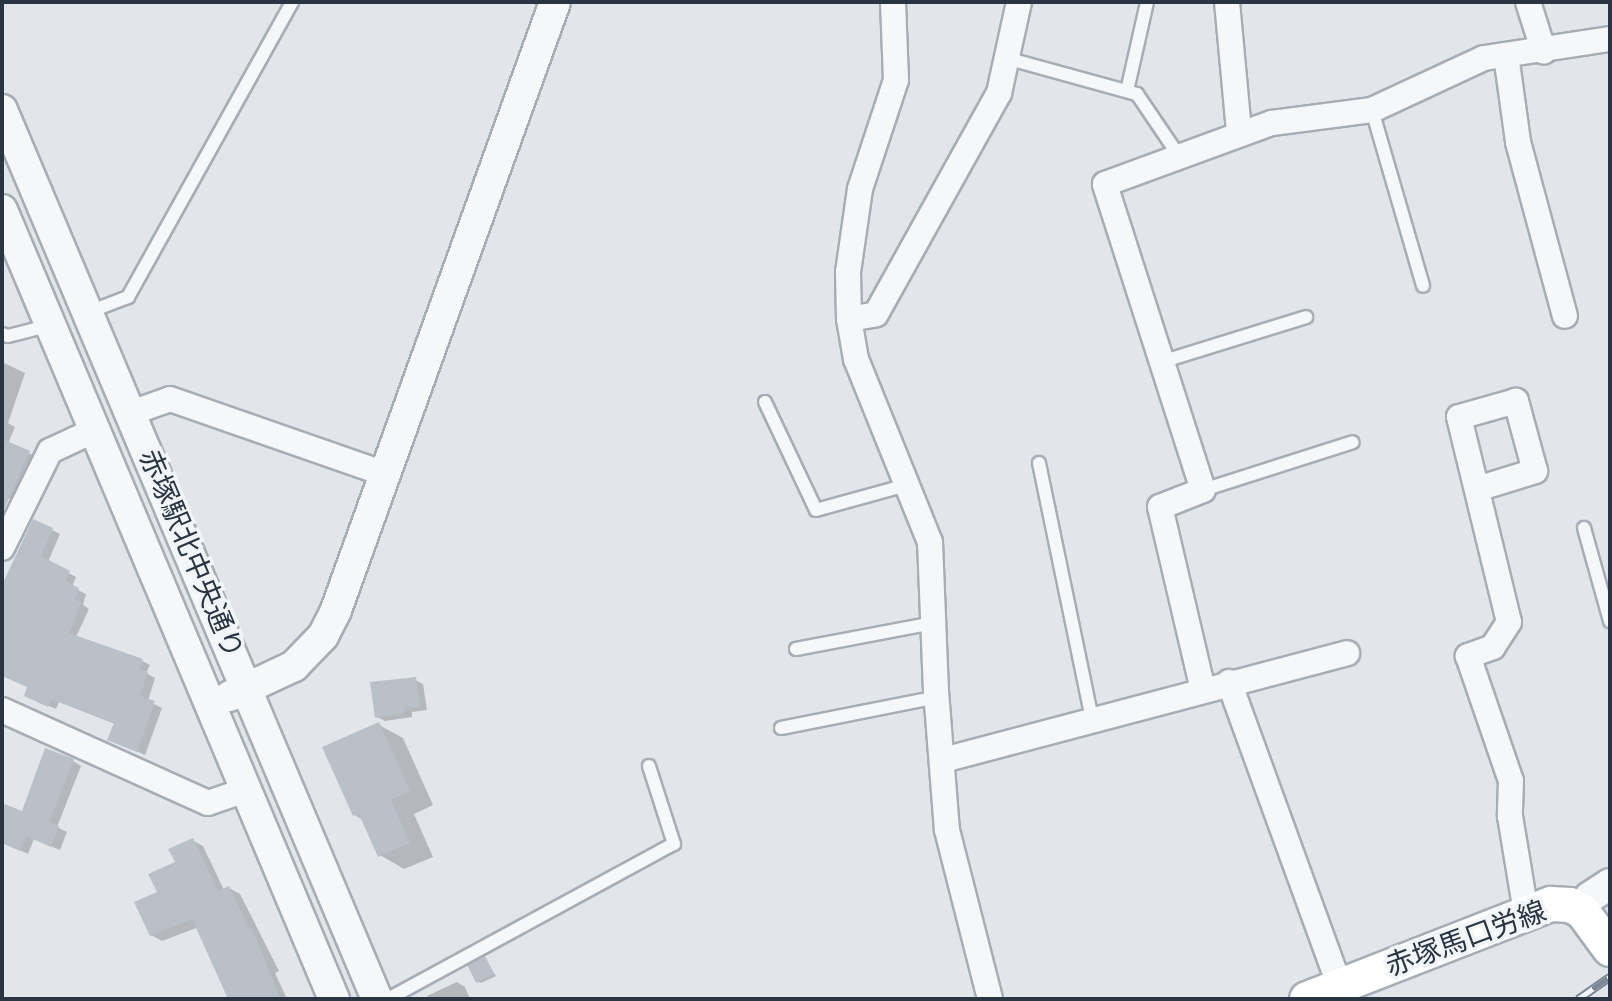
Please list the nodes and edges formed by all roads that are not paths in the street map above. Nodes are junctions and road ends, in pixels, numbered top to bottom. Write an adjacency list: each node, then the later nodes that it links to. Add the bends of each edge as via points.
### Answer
1 (292, 2): 19 (lane, via 128,297)
2 (555, 2): 31 (street)
3 (893, 2): 22 (street, via 896,80 860,189 848,272)
4 (1019, 2): 11 (street)
5 (1147, 2): 12 (lane)
6 (1227, 2): 15 (street)
7 (1528, 2): 9 (street)
8 (1610, 39): 9 (street)
9 (1544, 52): 10 (street)
10 (1506, 55): 14 (street, via 1484,58); 20 (street, via 1518,142)
11 (1006, 58): 12 (lane); 22 (street, via 999,93 876,314)
12 (1127, 91): 16 (lane, via 1137,94)
13 (2, 110): 19 (street, 赤塚駅北中央通り)
14 (1372, 110): 15 (street); 18 (lane)
15 (1239, 132): 16 (street)
16 (1179, 156): 25 (street, via 1105,184)
17 (2, 210): 23 (street, 赤塚駅北中央通り)
18 (1423, 286)
19 (89, 312): 23 (street); 27 (street, 赤塚駅北中央通り)
20 (1565, 316)
21 (1306, 317): 25 (lane)
22 (849, 319): 32 (street, via 856,359)
23 (51, 325): 24 (lane); 28 (street, 赤塚駅北中央通り)
24 (2, 334)
25 (1161, 362): 34 (street)
26 (765, 402): 32 (lane, via 816,510)
27 (131, 413): 31 (street, via 170,399); 42 (street, 赤塚駅北中央通り)
28 (95, 430): 36 (street, via 50,451); 45 (street, 赤塚駅北中央通り)
29 (1353, 442): 34 (lane)
30 (1039, 463): 47 (lane)
31 (385, 474): 42 (street, via 323,636 294,666)
32 (907, 485): 38 (street, via 930,542)
33 (1477, 489): 54 (street, via 1509,622 1493,647 1468,656 1511,781 1510,816)
34 (1203, 490): 43 (street, via 1160,507)
35 (1584, 528): 37 (lane)
36 (2, 548)
37 (1610, 621)
38 (933, 623): 39 (lane); 44 (street)
39 (796, 649)
40 (1347, 653): 41 (street)
41 (1229, 682): 43 (street); 56 (street)
42 (247, 688): 45 (street); 58 (street, 赤塚駅北中央通り)
43 (1203, 690): 47 (street)
44 (937, 697): 48 (lane); 49 (street)
45 (210, 705): 51 (street, 赤塚駅北中央通り)
46 (2, 710): 51 (street, via 208,803)
47 (1092, 720): 49 (street)
48 (781, 728)
49 (943, 760): 60 (street, via 947,830)
50 (649, 766): 59 (lane, via 674,844)
51 (245, 790): 57 (street, 赤塚駅北中央通り)
52 (1610, 884): 53 (street, via 1590,897)
53 (1582, 911): 54 (main road, 赤塚馬口労線, via 1551,904); 55 (main road, 赤塚馬口労線)
54 (1526, 913): 56 (main road, 赤塚馬口労線)
55 (1610, 949)
56 (1340, 987): 61 (main road, 赤塚馬口労線)
57 (334, 999)
58 (377, 999)
59 (388, 999)
60 (990, 999)
61 (1307, 999)

